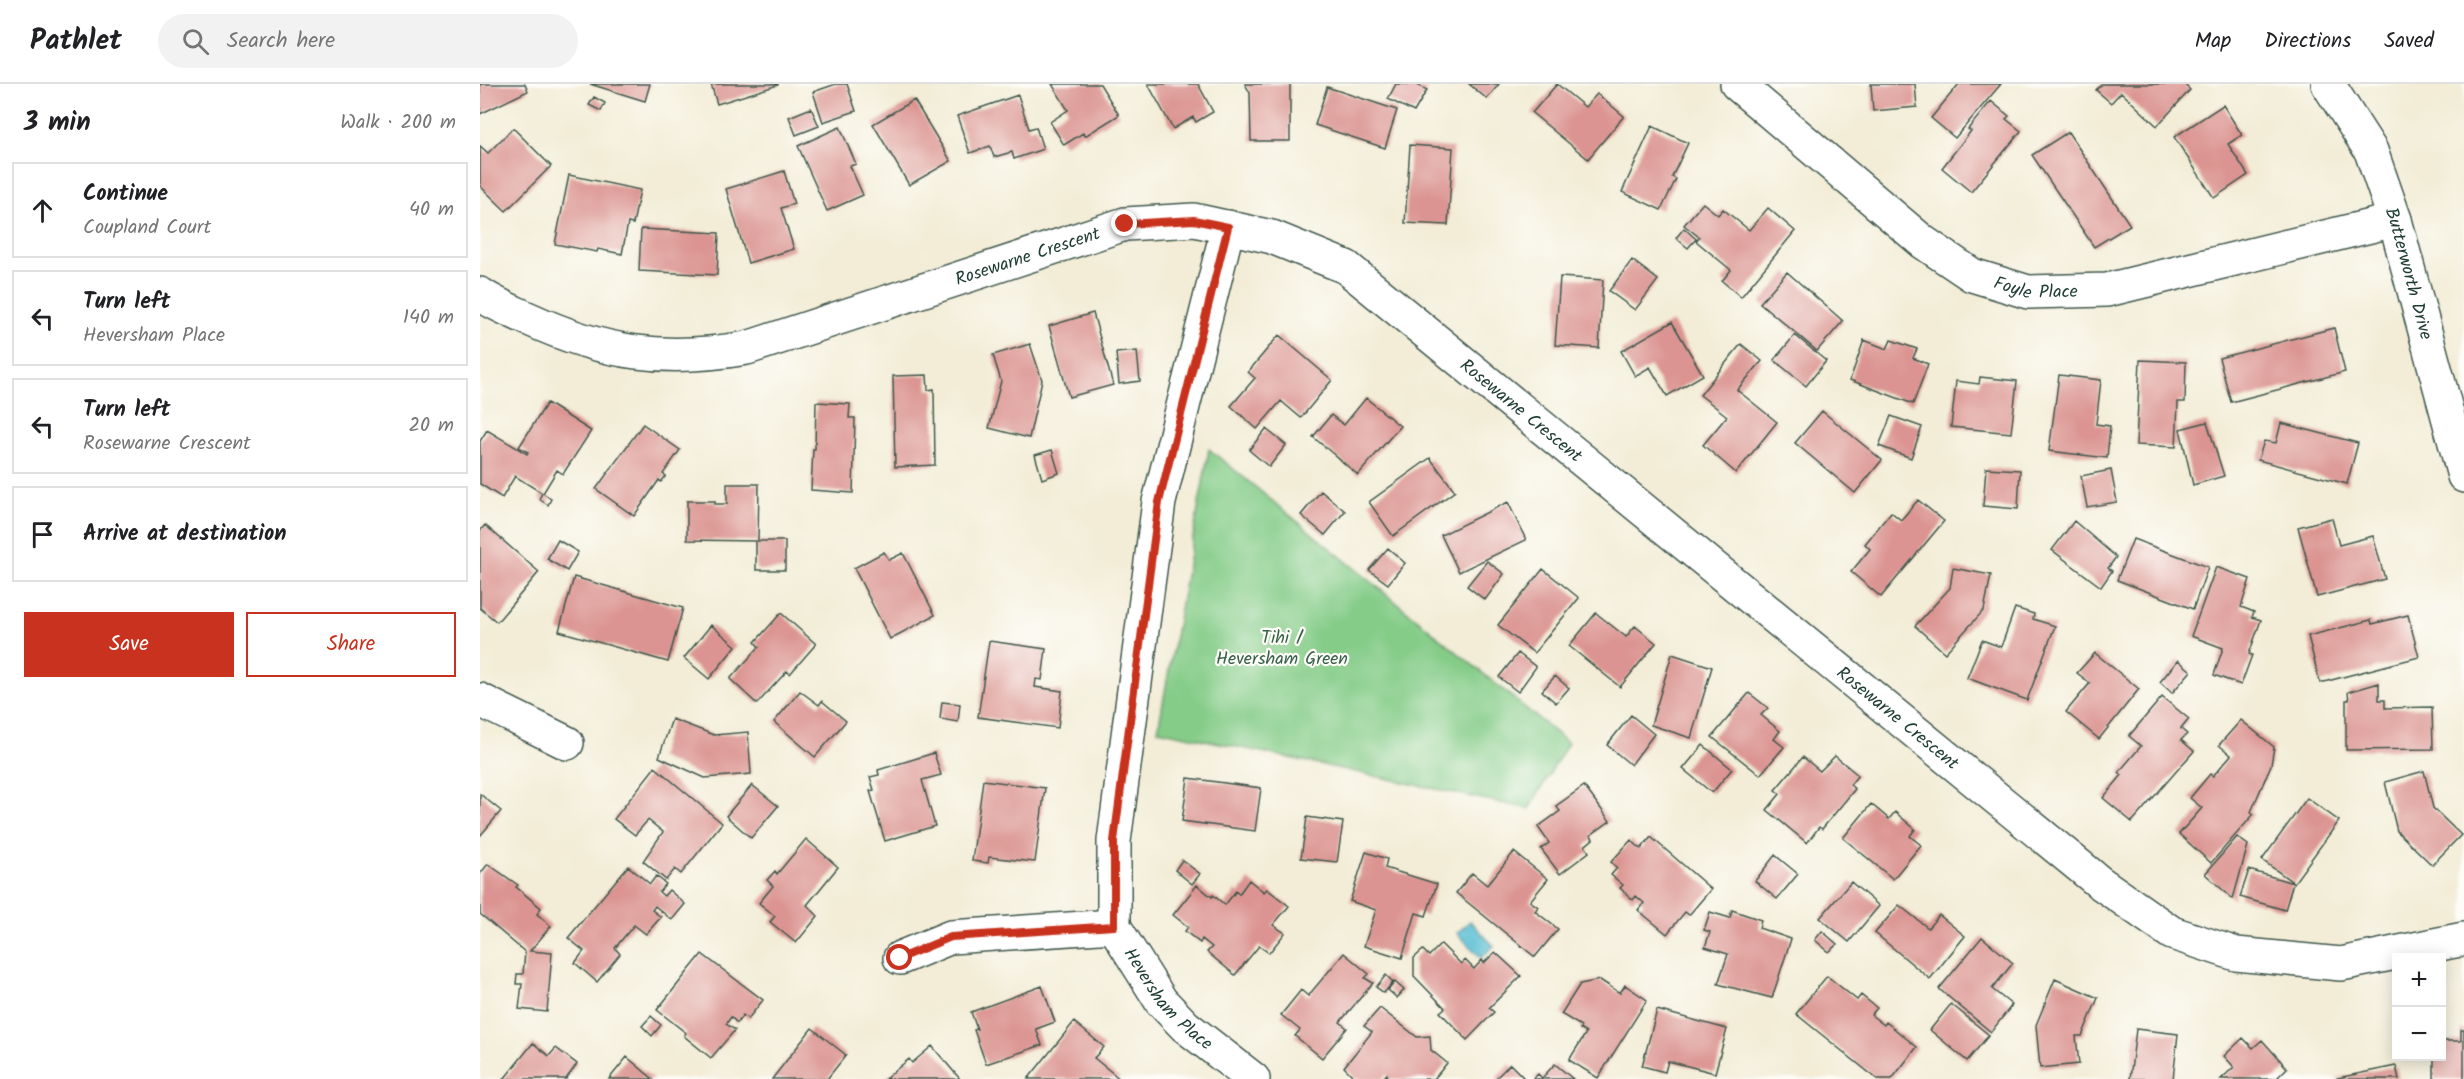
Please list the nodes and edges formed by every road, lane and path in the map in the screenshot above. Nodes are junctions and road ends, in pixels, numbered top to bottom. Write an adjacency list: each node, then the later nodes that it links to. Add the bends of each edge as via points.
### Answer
1 (1737, 84): 3 (street, Foyle Place, via 1923,242 1972,275 2028,292 2107,290)
2 (2328, 84): 3 (street, Butterworth Drive, via 2371,151)
3 (2395, 220): 6 (street, Butterworth Drive)
4 (1228, 227): 5 (street, Rosewarne Crescent, via 1194,220 1125,224 747,348 706,355 607,349); 9 (street, Heversham Place, via 1159,502 1114,841); 10 (street, Rosewarne Crescent, via 1272,237 1346,267 2098,882 2172,933 2236,954 2341,964)
5 (482, 301)
6 (2464, 476)
7 (480, 700): 8 (street)
8 (567, 743)
9 (1114, 926): 11 (street, via 951,937); 12 (street, Heversham Place, via 1161,1001 1185,1026)
10 (2464, 939)
11 (900, 958)
12 (1253, 1079)

